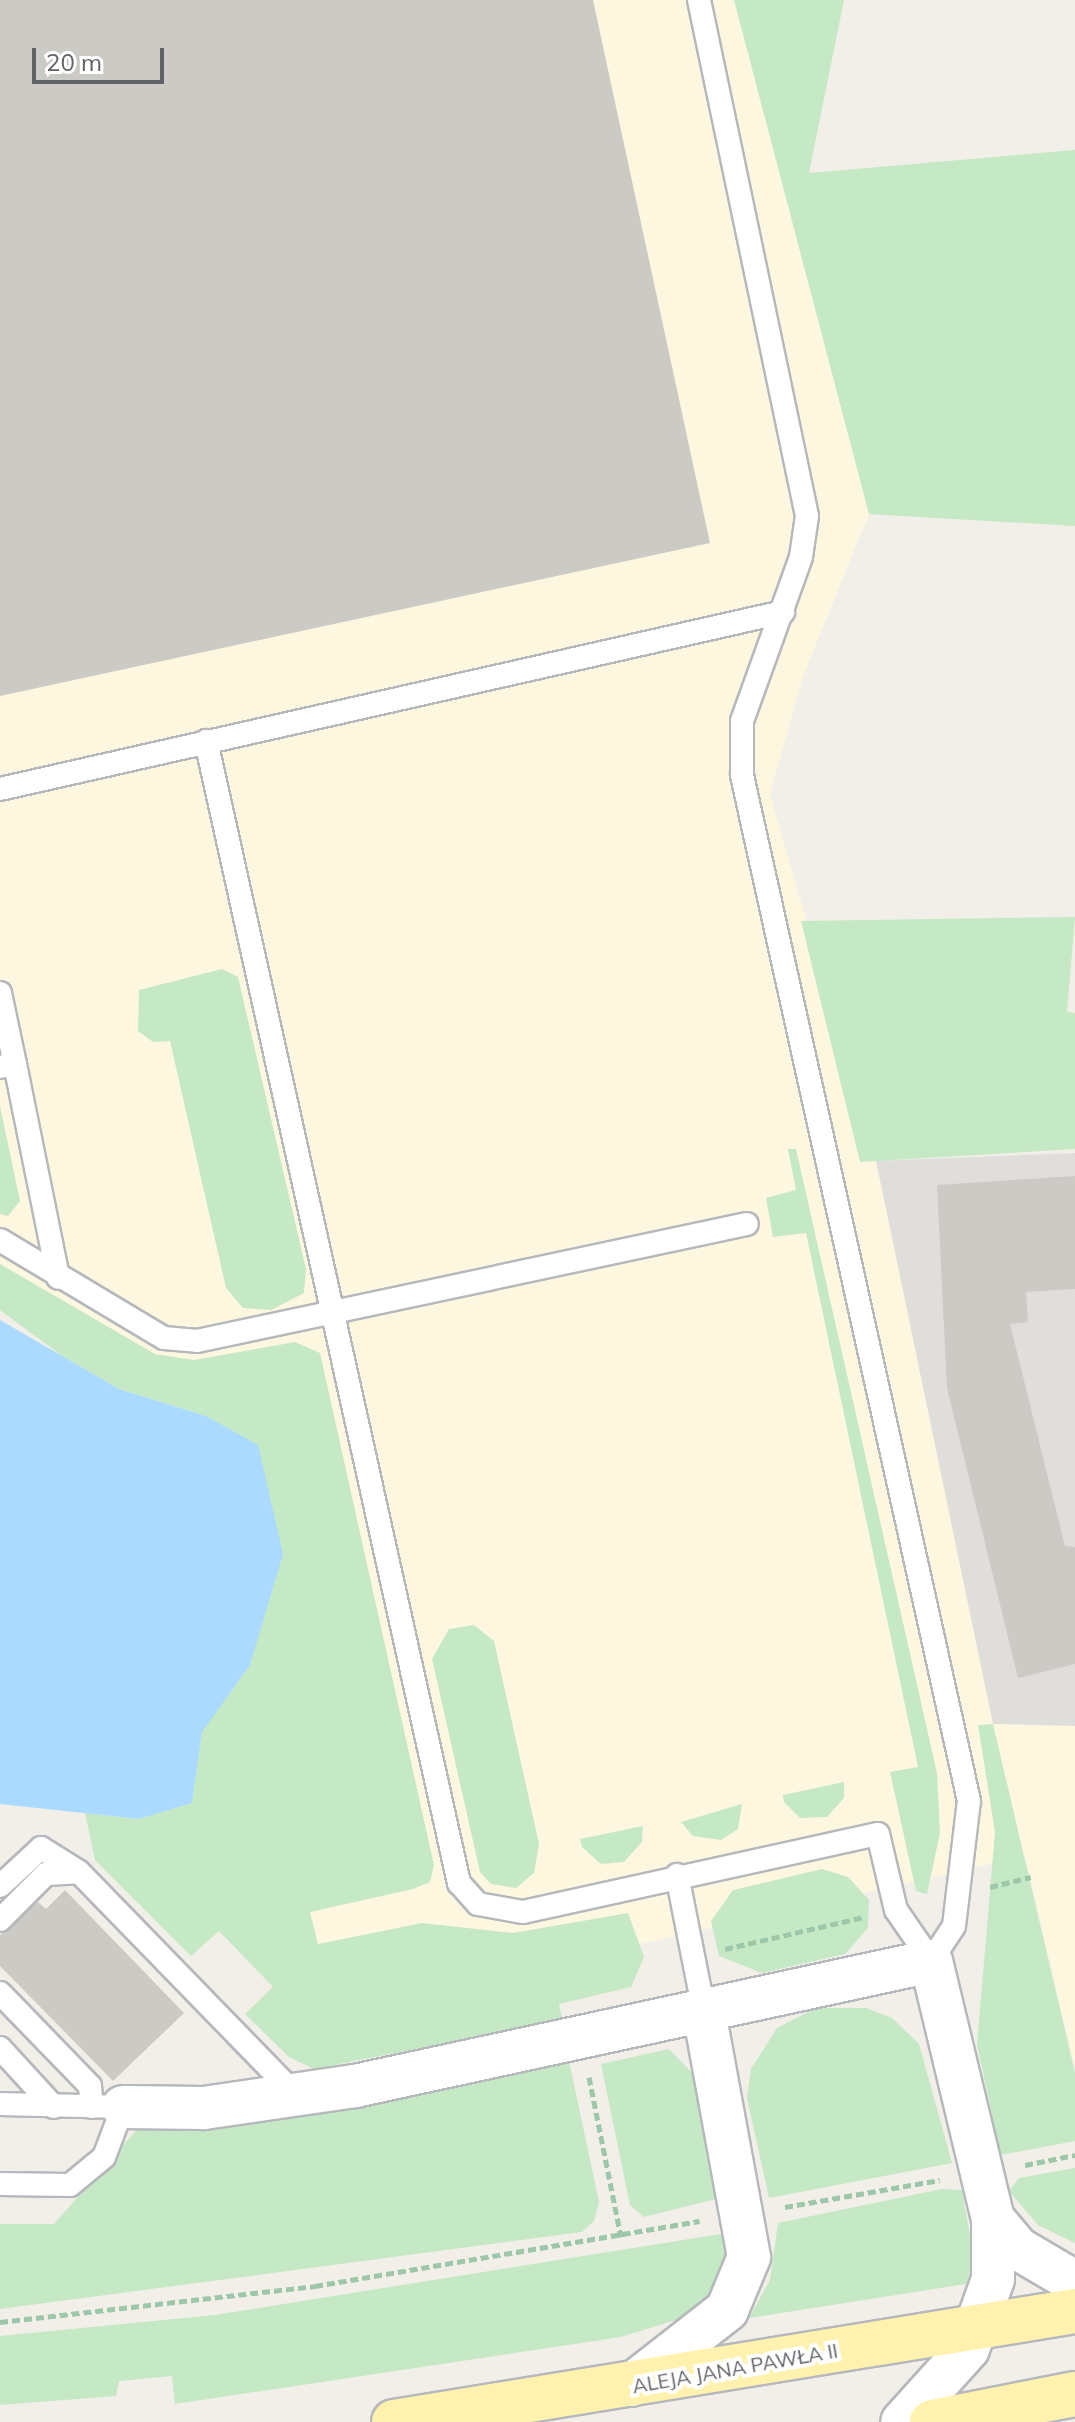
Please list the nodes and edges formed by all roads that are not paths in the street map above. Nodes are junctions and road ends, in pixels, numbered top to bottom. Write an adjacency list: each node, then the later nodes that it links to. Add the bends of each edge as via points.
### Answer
1 (699, 0): 2 (lane, via 807,516)
2 (783, 612): 3 (lane); 15 (lane, via 742,721 742,775 969,1801 956,1915)
3 (206, 741): 4 (lane); 10 (lane)
4 (0, 789)
5 (0, 993): 6 (lane)
6 (7, 1066): 9 (lane)
7 (747, 1224): 10 (lane)
8 (0, 1240): 9 (lane)
9 (58, 1278): 10 (lane, via 180,1341)
10 (335, 1314): 12 (lane, via 459,1883 478,1904 523,1912)
11 (79, 1872): 13 (lane, via 41,1848); 14 (lane, via 46,1874); 19 (lane)
12 (677, 1875): 15 (lane, via 878,1834 896,1910); 17 (lane)
13 (0, 1886)
14 (0, 1920)
15 (931, 1961): 17 (street); 24 (street)
16 (0, 1993): 22 (lane)
17 (704, 2011): 19 (street); 28 (street, via 749,2257 727,2310)
18 (0, 2048): 21 (lane)
19 (297, 2096): 22 (street, via 204,2108)
20 (0, 2104): 21 (lane)
21 (54, 2107): 22 (lane)
22 (108, 2107): 23 (lane, via 104,2157 70,2185)
23 (0, 2184)
24 (993, 2219): 25 (street, via 1017,2248); 27 (street, via 992,2294)
25 (1075, 2282)
26 (1075, 2311): 27 (main road, ALEJA JANA PAWŁA II)
27 (981, 2326): 28 (main road, ALEJA JANA PAWŁA II); 31 (street)
28 (629, 2386): 30 (main road, ALEJA JANA PAWŁA II)
29 (1067, 2400): 32 (main road)
30 (394, 2422)
31 (902, 2422)
32 (932, 2422)

